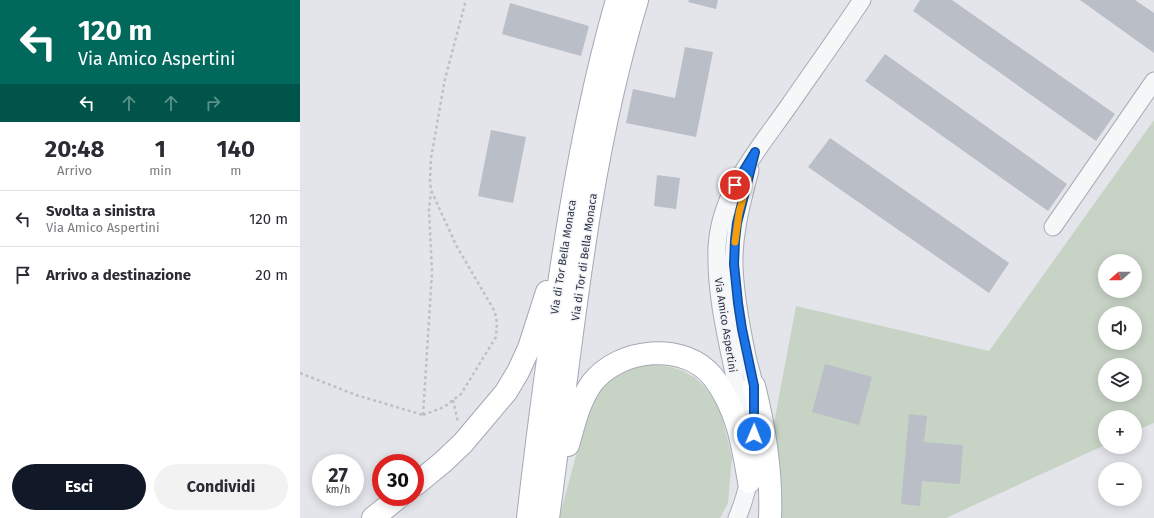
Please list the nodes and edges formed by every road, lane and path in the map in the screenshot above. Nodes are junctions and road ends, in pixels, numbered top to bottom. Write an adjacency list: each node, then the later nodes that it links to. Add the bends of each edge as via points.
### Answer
1 (466, 0): 7 (path, via 445,79 431,158)
2 (617, 0): 8 (main road, Via di Tor Bella Monaca, via 582,145)
3 (637, 0): 15 (main road, Via di Tor di Bella Monaca, via 614,84 594,186)
4 (862, 0): 6 (street, Via Amico Aspertini)
5 (1154, 81): 9 (street)
6 (755, 152): 11 (street, Via Amico Aspertini, via 738,218 734,264 742,329); 14 (street, Via Amico Aspertini, via 726,205 717,246 720,301 743,423)
7 (431, 190): 12 (path, via 429,209 432,273); 12 (path, via 456,246 495,312 497,323 496,336 461,394 444,407)
8 (570, 214): 13 (main road, via 529,348 513,382 463,444); 18 (main road, Via di Tor Bella Monaca, via 548,357)
9 (1053, 227)
10 (300, 373): 12 (path, via 356,395)
11 (754, 386): 14 (street, Via Amico Aspertini, via 754,434); 21 (main road, via 769,461)
12 (423, 415)
13 (424, 478)
14 (749, 482): 15 (main road, via 736,422 712,376 685,357 650,353 629,358 612,366 591,384 583,399); 20 (street, Via Amico Aspertini)
15 (551, 491): 19 (main road, Via di Tor di Bella Monaca)
16 (388, 506): 17 (main road)
17 (373, 518)
18 (528, 518)
19 (548, 518)
20 (737, 518)
21 (770, 518)

